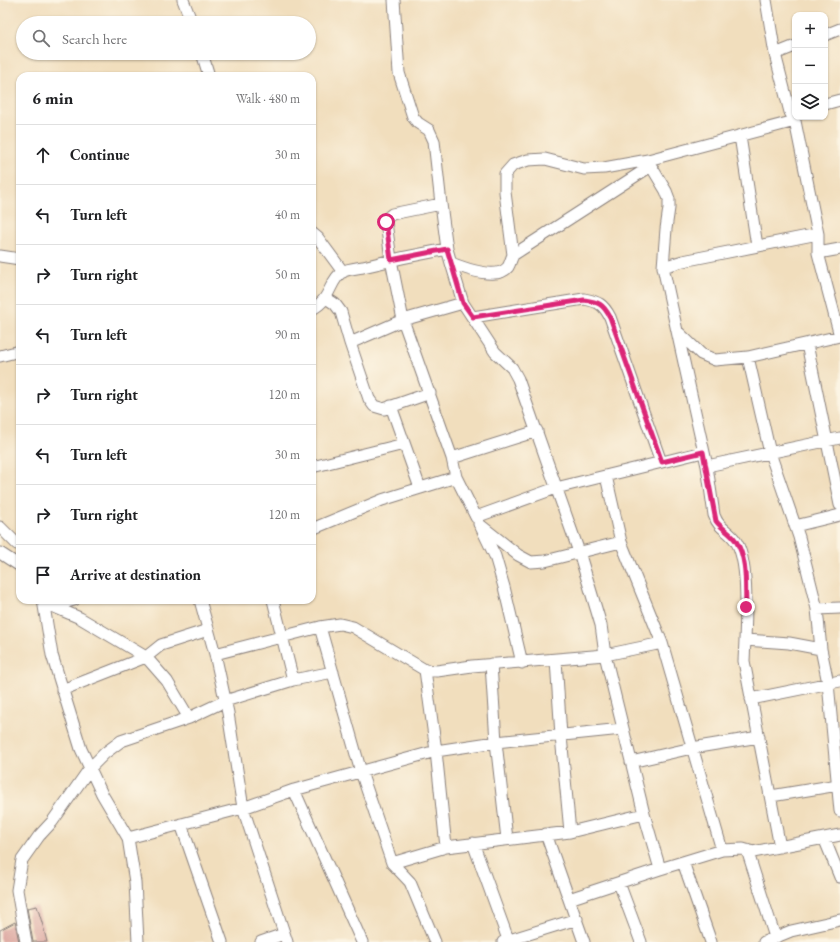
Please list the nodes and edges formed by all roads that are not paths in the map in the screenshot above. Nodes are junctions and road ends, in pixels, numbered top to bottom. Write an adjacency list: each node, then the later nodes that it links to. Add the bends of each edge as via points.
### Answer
1 (183, 0): 4 (street)
2 (394, 0): 18 (street, via 399,73 412,117 430,130 434,141)
3 (766, 0): 8 (street)
4 (189, 16)
5 (840, 29): 6 (street)
6 (828, 34)
7 (792, 47): 8 (street)
8 (776, 54): 13 (street)
9 (204, 60): 10 (street)
10 (208, 72)
11 (840, 100): 12 (street)
12 (828, 103)
13 (792, 111)
14 (792, 115): 16 (street)
15 (794, 120): 19 (street)
16 (740, 136): 17 (street); 21 (street)
17 (649, 163): 25 (street); 25 (street, via 584,169 544,159 528,160 513,165 505,174); 30 (street, via 669,199)
18 (441, 204): 22 (street); 28 (street, via 392,214 387,218)
19 (818, 234): 21 (street); 24 (street)
20 (316, 236): 31 (street)
21 (757, 246): 30 (street)
22 (447, 249): 28 (street); 29 (street)
23 (840, 249): 24 (street)
24 (818, 253): 39 (street, via 840,336)
25 (513, 255): 29 (street, via 507,268 500,272 485,273)
26 (0, 256): 27 (street)
27 (16, 258)
28 (391, 260): 31 (street); 36 (street)
29 (451, 263): 33 (street)
30 (663, 267): 37 (street)
31 (343, 272): 32 (street, via 334,282)
32 (326, 298): 34 (street); 38 (street, via 339,308)
33 (463, 303): 35 (street); 36 (street)
34 (316, 306)
35 (473, 317): 45 (street, via 495,352 512,368); 52 (street, via 584,300 595,301 604,307 610,317)
36 (403, 320): 38 (street); 43 (street)
37 (677, 330): 42 (street, via 701,354 715,360); 49 (street)
38 (350, 343): 44 (street, via 369,399 374,406 384,409)
39 (807, 344): 42 (street); 47 (street)
40 (16, 352): 41 (street)
41 (0, 356)
42 (748, 357): 50 (street)
43 (430, 393): 44 (street); 51 (street)
44 (391, 406): 48 (street)
45 (537, 431): 51 (street); 58 (street)
46 (840, 438): 47 (street)
47 (827, 441): 50 (street); 59 (street)
48 (404, 444): 53 (street); 57 (street)
49 (703, 452): 52 (street); 54 (street)
50 (770, 453): 54 (street); 62 (street)
51 (452, 458): 56 (street)
52 (662, 462): 55 (street)
53 (316, 465)
54 (707, 466): 80 (street, via 716,521 735,540 744,561)
55 (606, 476): 58 (street); 66 (street)
56 (456, 478): 57 (street); 61 (street)
57 (420, 488): 64 (street, via 382,500)
58 (556, 488): 61 (street); 69 (street)
59 (840, 505)
60 (840, 515): 62 (street)
61 (478, 521): 69 (street, via 518,555 531,562); 87 (street, via 495,556)
62 (795, 526): 76 (street, via 804,551)
63 (0, 527): 65 (street)
64 (316, 527)
65 (16, 541)
66 (621, 542): 69 (street); 81 (street)
67 (16, 544): 68 (street)
68 (0, 547)
69 (579, 552): 84 (street, via 601,625)
70 (0, 553): 71 (street)
71 (16, 563)
72 (201, 604): 78 (street)
73 (275, 604): 79 (street)
74 (46, 605): 85 (street, via 80,618); 94 (street, via 52,655)
75 (840, 608): 76 (street)
76 (817, 609): 82 (street)
77 (320, 627): 79 (street); 89 (street, via 340,624 353,627); 90 (street)
78 (208, 630): 83 (street); 85 (street, via 161,645)
79 (282, 636): 83 (street); 91 (street)
80 (745, 640): 82 (street, via 789,643); 95 (street, via 744,661)
81 (662, 643): 84 (street); 102 (street)
82 (821, 649): 93 (street)
83 (215, 654): 96 (street)
84 (604, 655): 86 (street); 98 (street)
85 (146, 657): 94 (street); 97 (street, via 167,680)
86 (556, 660): 87 (street); 99 (street)
87 (522, 663): 88 (street)
88 (491, 664): 89 (street, via 437,671); 101 (street)
89 (426, 670): 103 (street)
90 (333, 672): 91 (street); 107 (street)
91 (293, 680): 96 (street)
92 (840, 681): 93 (street)
93 (828, 683): 95 (street); 105 (street)
94 (62, 690): 106 (street, via 81,749)
95 (751, 699): 100 (street)
96 (225, 701): 97 (street); 111 (street)
97 (189, 718): 106 (street, via 121,741)
98 (622, 729): 99 (street); 104 (street)
99 (561, 736): 101 (street); 115 (street)
100 (759, 737): 102 (street); 110 (street)
101 (496, 742): 103 (street); 120 (street)
102 (692, 748): 104 (street); 124 (street)
103 (436, 751): 107 (street); 122 (street)
104 (630, 762): 113 (street)
105 (838, 767): 108 (street)
106 (90, 768): 118 (street); 138 (street, via 22,860 17,890)
107 (361, 772): 109 (street); 127 (street)
108 (838, 785): 110 (street); 112 (street)
109 (294, 790): 111 (street); 141 (street)
110 (770, 796): 123 (street)
111 (243, 808): 114 (street); 134 (street)
112 (840, 811)
113 (644, 814): 115 (street); 128 (street)
114 (181, 824): 118 (street); 139 (street)
115 (570, 832): 116 (street)
116 (546, 834): 120 (street); 131 (street)
117 (840, 835): 119 (street)
118 (128, 838): 136 (street, via 135,882)
119 (824, 838): 123 (street); 129 (street)
120 (507, 839): 121 (street)
121 (473, 843): 122 (street); 137 (street)
122 (446, 847): 127 (street)
123 (780, 847): 125 (street, via 753,852)
124 (722, 850): 125 (street); 126 (street)
125 (747, 850): 135 (street)
126 (683, 862): 128 (street); 145 (street)
127 (392, 863): 142 (street, via 410,882)
128 (660, 869): 130 (street)
129 (840, 876)
130 (619, 883): 131 (street); 144 (street)
131 (569, 900): 132 (street)
132 (576, 920): 137 (street); 143 (street)
133 (840, 920): 135 (street, via 806,927)
134 (286, 938): 140 (street)
135 (780, 938): 146 (street)
136 (135, 941)
137 (507, 941)
138 (26, 942)
139 (222, 942)
140 (260, 942)
141 (362, 942)
142 (435, 942)
143 (584, 942)
144 (642, 942)
145 (711, 942)
146 (764, 942)

